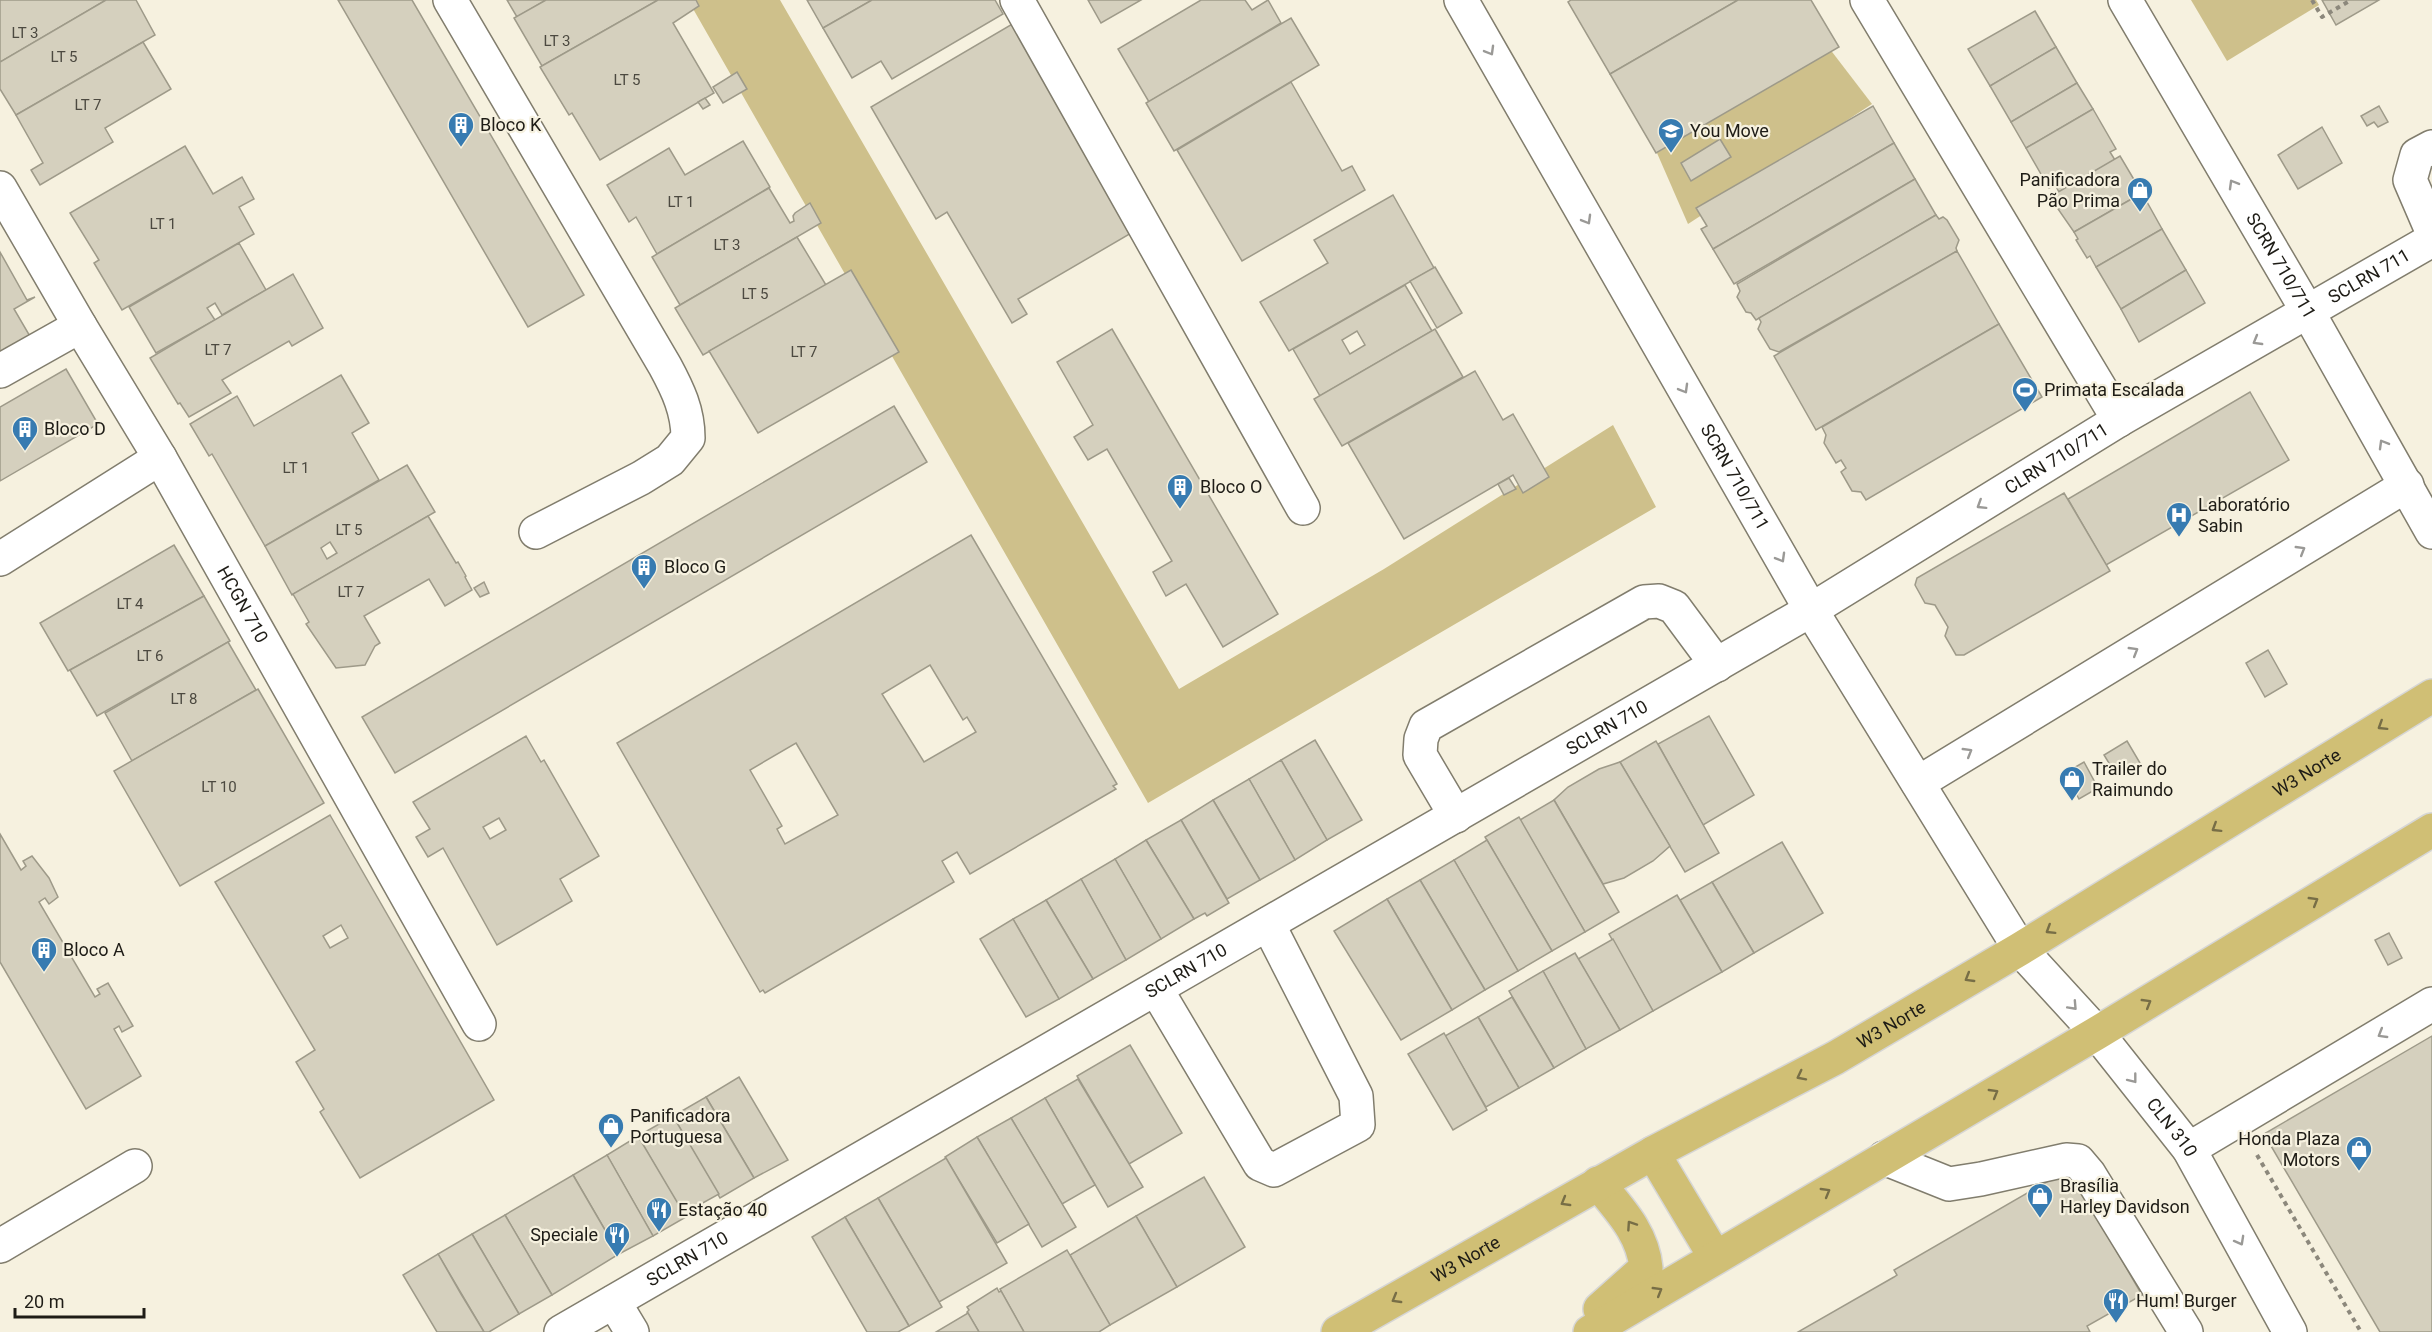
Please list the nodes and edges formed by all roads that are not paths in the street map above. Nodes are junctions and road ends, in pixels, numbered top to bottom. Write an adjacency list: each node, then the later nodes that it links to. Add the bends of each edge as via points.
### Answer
1 (450, 0): 17 (street, via 665,366 681,396 688,422 688,438 670,460)
2 (1017, 0): 16 (street)
3 (1461, 0): 20 (street, SCRN 710/711, one-way to 20)
4 (1867, 0): 13 (street)
5 (2125, 0): 10 (street, SCRN 710/711, one-way to 5)
6 (2432, 147): 8 (street, via 2417,155 2410,180)
7 (0, 188): 11 (street, HCGN 710)
8 (2432, 231)
9 (2432, 240): 10 (street, SCLRN 711)
10 (2308, 312): 13 (street, CLRN 710/711, one-way to 13); 15 (street, SCRN 710/711, one-way to 10)
11 (80, 326): 12 (street); 14 (street, HCGN 710)
12 (0, 371)
13 (2119, 420): 20 (street, CLRN 710/711, one-way to 20)
14 (160, 458): 19 (street); 30 (street, HCGN 710)
15 (2407, 485): 18 (street, SCRN 710/711); 23 (street, one-way to 15)
16 (1303, 508)
17 (536, 532)
18 (2432, 532)
19 (0, 559)
20 (1811, 610): 21 (street, SCLRN 710); 23 (street, SCRN 710/711)
21 (1717, 665): 24 (street, SCLRN 710); 24 (street, via 1674,607 1644,602 1426,726 1420,755)
22 (2432, 696): 27 (main road, W3 Norte, one-way to 27)
23 (1918, 783): 27 (street, SCRN 710/711)
24 (1456, 816): 26 (street, SCLRN 710)
25 (2432, 830): 31 (main road, one-way to 25)
26 (1268, 924): 28 (street, SCLRN 710); 28 (street, via 1356,1096 1358,1125 1274,1170 1260,1164)
27 (2020, 949): 31 (street, CLN 310, one-way to 31); 33 (main road, W3 Norte, one-way to 33, via 1834,1058)
28 (1156, 989): 39 (street, SCLRN 710)
29 (2432, 1004): 32 (street, one-way to 32)
30 (479, 1024)
31 (2097, 1033): 32 (street, CLN 310, one-way to 32); 34 (main road, one-way to 31)
32 (2189, 1149): 46 (street, CLN 310, one-way to 46)
33 (1653, 1153): 36 (main road, W3 Norte); 38 (main road)
34 (1884, 1158): 38 (main road, one-way to 34); 45 (street, via 1949,1184 2066,1160 2078,1161)
35 (135, 1166): 37 (street)
36 (1598, 1183): 42 (main road, W3 Norte, one-way to 42); 43 (main road, one-way to 36, via 1646,1268 1645,1252 1637,1234)
37 (0, 1246)
38 (1715, 1257): 44 (main road, one-way to 38)
39 (614, 1302): 40 (street, SCLRN 710); 41 (street)
40 (561, 1332)
41 (632, 1332)
42 (1338, 1332)
43 (1575, 1332)
44 (1590, 1332)
45 (2186, 1332)
46 (2290, 1332)

